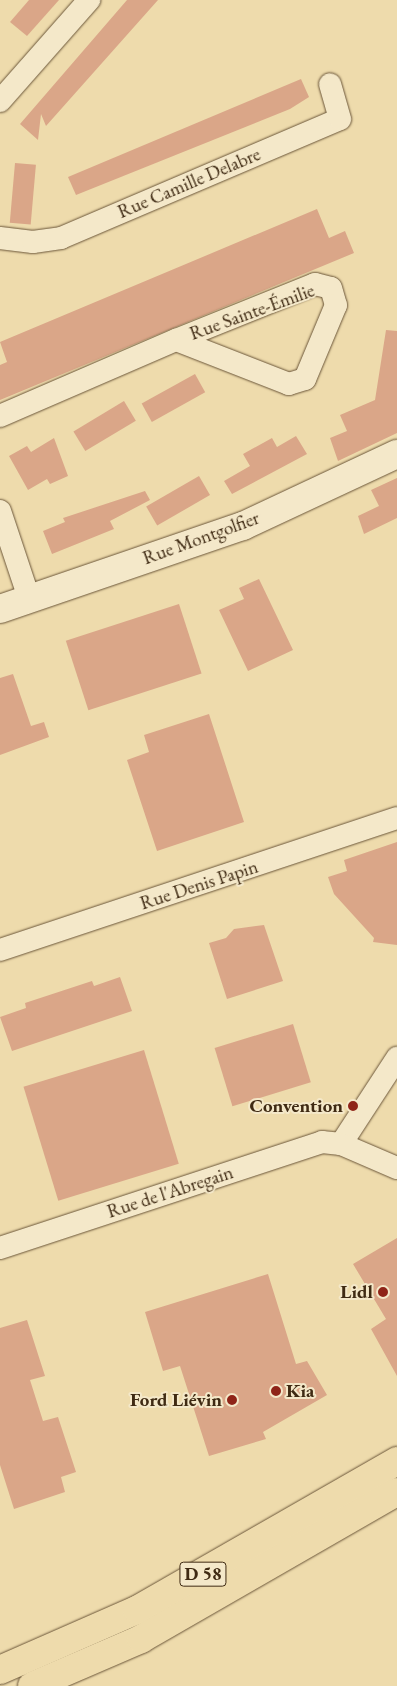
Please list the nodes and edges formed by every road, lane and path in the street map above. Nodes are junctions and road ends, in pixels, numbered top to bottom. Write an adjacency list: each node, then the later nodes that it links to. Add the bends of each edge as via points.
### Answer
1 (89, 0): 3 (street)
2 (330, 84): 4 (street, Rue Camille Delabre, via 340,119 60,238 33,242)
3 (0, 101)
4 (0, 238)
5 (176, 340): 5 (street, Rue Sainte-Émilie, via 315,284 331,288 336,304 305,379 289,384); 6 (street, Rue Sainte-Émilie)
6 (0, 416)
7 (397, 454): 9 (street, Rue Montgolfier, via 243,526)
8 (0, 510): 9 (street)
9 (29, 598): 10 (street, Rue Montgolfier)
10 (0, 609)
11 (397, 818): 12 (street, Rue Denis Papin)
12 (0, 950)
13 (397, 1058): 14 (street)
14 (341, 1144): 15 (street); 16 (street, Rue de l'Abregain, via 322,1142)
15 (397, 1168)
16 (0, 1248)
17 (397, 1461): 19 (main road, D 58, via 138,1610)
18 (397, 1492): 20 (main road, D 58, via 141,1639)
19 (0, 1670)
20 (32, 1686)

